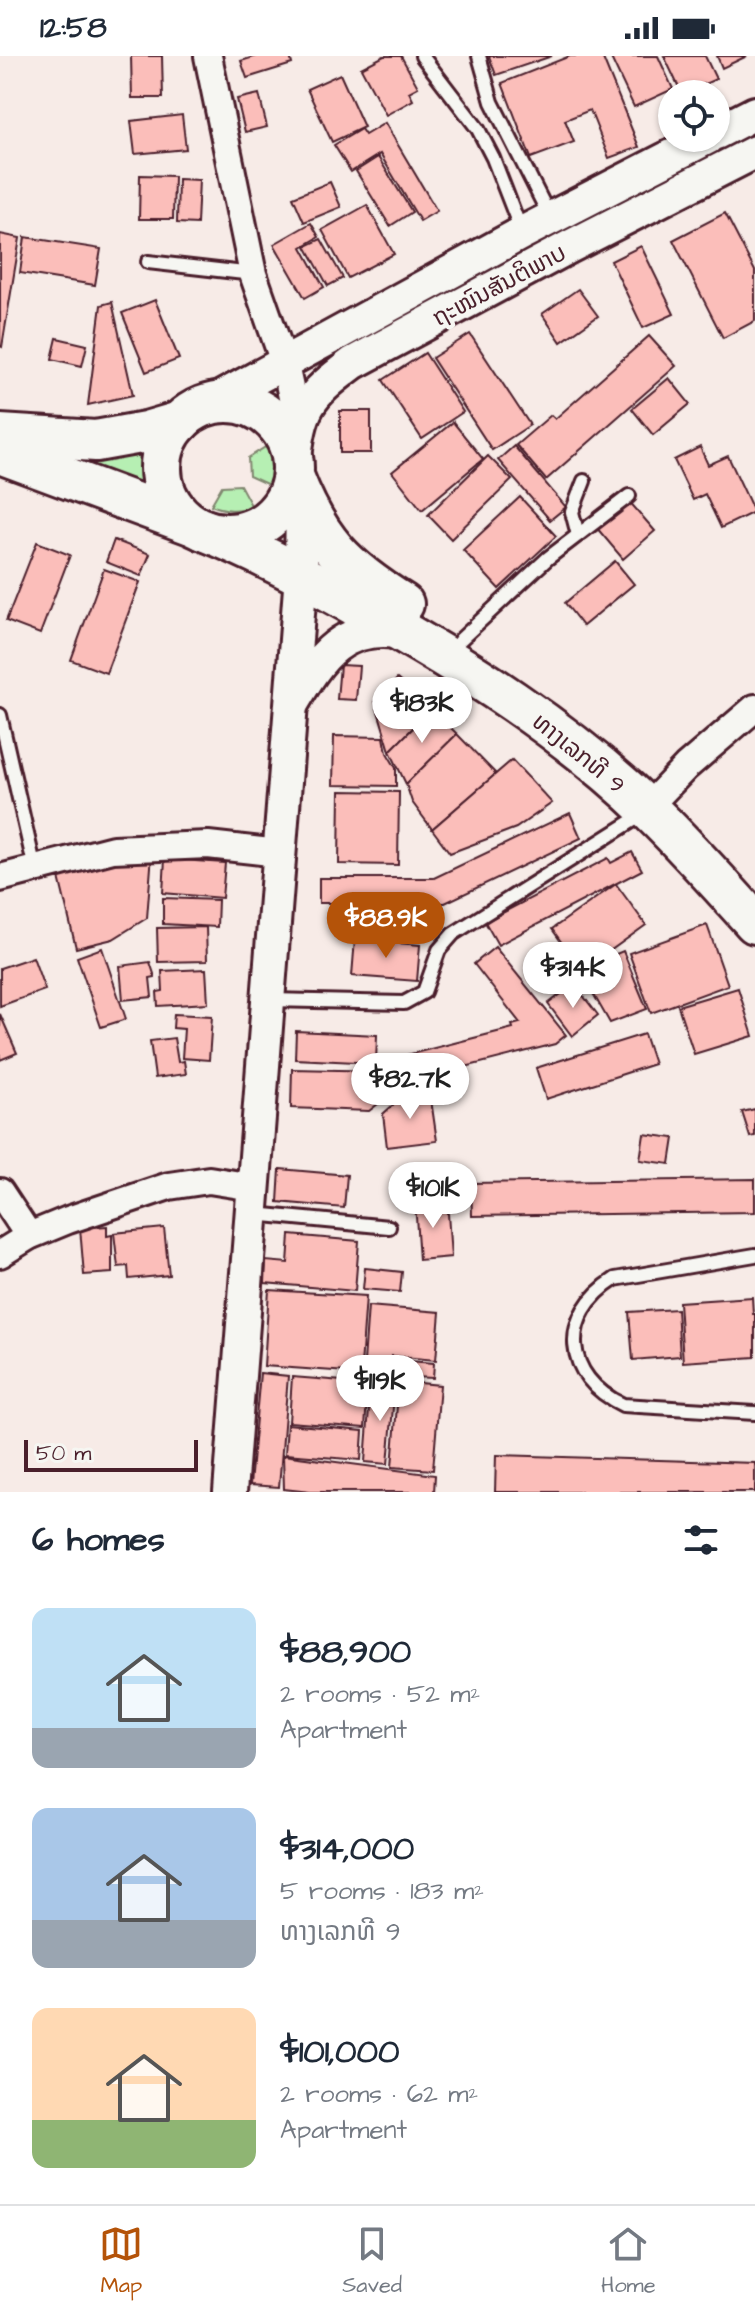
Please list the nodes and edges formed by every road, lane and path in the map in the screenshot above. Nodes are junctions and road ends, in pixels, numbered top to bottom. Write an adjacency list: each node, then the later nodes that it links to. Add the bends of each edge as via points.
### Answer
1 (208, 56): 11 (street)
2 (422, 56): 9 (lane, via 478,129)
3 (479, 56): 8 (lane, via 492,102)
4 (755, 113): 5 (street)
5 (730, 126)
6 (680, 152): 8 (street, ຖະໜົນສັນຕິພາບ)
7 (755, 152): 16 (street, ຖະໜົນສັນຕິພາບ, via 353,363 323,385 307,406)
8 (551, 219): 9 (street, ຖະໜົນສັນຕິພາບ)
9 (522, 233): 12 (street, ຖະໜົນສັນຕິພາບ)
10 (148, 262): 11 (lane)
11 (253, 274): 12 (street)
12 (285, 365): 13 (street, ຖະໜົນສັນຕິພາບ); 16 (street)
13 (195, 413): 14 (main road, ທາງເລກທີ 9, via 146,432 96,441); 16 (main road, ທາງເລກທີ 9, via 231,402 254,407 282,431); 19 (main road, ທາງເລກທີ 9, via 173,431 163,452 162,476 176,509)
14 (0, 435)
15 (0, 453): 19 (main road, ທາງເລກທີ 9)
16 (297, 466): 19 (main road, ທາງເລກທີ 9, via 286,499 262,525 228,535); 21 (street); 23 (main road, ທາງເລກທີ 9, via 322,535 342,561)
17 (584, 481): 20 (lane, via 572,512)
18 (629, 496): 20 (lane)
19 (199, 528): 21 (main road, ທາງເລກທີ 9)
20 (578, 535): 23 (lane)
21 (301, 575): 22 (main road, ທາງເລກທີ 9); 25 (street)
22 (408, 634): 24 (main road, ທາງເລກທີ 9); 25 (street, via 381,629 347,638 311,671)
23 (460, 640): 24 (main road, ທາງເລກທີ 9)
24 (496, 676): 28 (main road, ທາງເລກທີ 9, via 571,743)
25 (290, 706): 29 (street)
26 (755, 708): 28 (street, via 686,767)
27 (0, 715): 30 (lane)
28 (655, 802): 32 (main road, ທາງເລກທີ 9); 33 (main road, ທາງເລກທີ 9); 34 (lane, via 453,934 439,950 424,992 404,1003)
29 (279, 853): 30 (street, via 208,845 113,849); 34 (street)
30 (35, 869): 31 (street)
31 (0, 878)
32 (755, 891)
33 (755, 923)
34 (267, 1000): 36 (street)
35 (0, 1192): 38 (street)
36 (252, 1201): 37 (lane); 38 (street, via 209,1180 169,1186); 42 (street)
37 (389, 1227)
38 (29, 1236): 39 (street)
39 (0, 1254)
40 (755, 1255): 41 (lane, via 615,1279 586,1303 574,1340 588,1381 623,1405)
41 (755, 1413)
42 (230, 1492)

